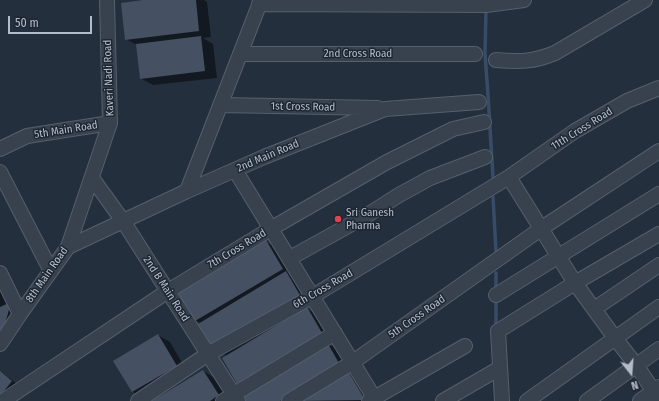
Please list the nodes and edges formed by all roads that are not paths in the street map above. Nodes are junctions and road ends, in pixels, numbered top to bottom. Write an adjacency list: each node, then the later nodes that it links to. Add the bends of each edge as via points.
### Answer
1 (107, 0): 13 (street, Kaveri Nadi Road)
2 (524, 0): 5 (street, via 486,5)
3 (645, 0): 8 (street, via 555,53 519,62)
4 (260, 2): 5 (street); 6 (street)
5 (441, 2)
6 (240, 54): 7 (street, 2nd Cross Road); 11 (street)
7 (475, 54)
8 (496, 60)
9 (659, 88): 20 (street, 11th Cross Road, via 627,101 575,131)
10 (478, 102): 12 (street, 2nd Main Road)
11 (221, 105): 12 (street, 1st Cross Road); 22 (street)
12 (385, 109): 18 (street, 2nd Main Road)
13 (110, 122): 15 (street, 5th Main Road, via 27,136); 21 (street, Kaveri Nadi Road)
14 (484, 122): 25 (street, 7th Cross Road, via 453,129)
15 (0, 150)
16 (659, 151): 26 (street, 5th Cross Road)
17 (485, 157): 30 (street, via 430,178)
18 (235, 170): 22 (street, 2nd Main Road); 25 (street)
19 (0, 172): 32 (street)
20 (509, 177): 26 (street); 37 (street, 6th Cross Road)
21 (92, 178): 24 (street, 2nd B Main Road); 28 (street, 8th Main Road)
22 (187, 191): 24 (street, 2nd Main Road)
23 (659, 194): 29 (street)
24 (123, 221): 28 (street, 2nd Main Road); 35 (street, 2nd B Main Road)
25 (272, 228): 30 (street); 35 (street, 7th Cross Road)
26 (542, 228): 29 (street); 47 (street, 5th Cross Road)
27 (659, 234): 34 (street)
28 (68, 247): 32 (street, 8th Main Road)
29 (558, 256): 34 (street); 36 (street)
30 (290, 258): 37 (street)
31 (659, 265): 39 (street)
32 (51, 271): 40 (street, 8th Main Road)
33 (0, 273): 40 (street)
34 (575, 283): 39 (street); 49 (street, via 498,331)
35 (168, 291): 46 (street, 2nd B Main Road); 51 (street, 7th Cross Road)
36 (496, 295)
37 (313, 296): 41 (street); 46 (street, 6th Cross Road)
38 (659, 307): 42 (street)
39 (594, 309): 42 (street)
40 (20, 314): 43 (street, 8th Main Road)
41 (335, 333): 47 (street); 52 (street)
42 (614, 338): 48 (street); 59 (street)
43 (0, 344)
44 (465, 346): 53 (street)
45 (659, 348): 48 (street)
46 (208, 354): 52 (street, 2nd B Main Road); 55 (street, 6th Cross Road)
47 (353, 362): 53 (street); 56 (street, 5th Cross Road)
48 (636, 365): 50 (street); 60 (street)
49 (500, 368): 57 (street); 58 (street)
50 (657, 393): 61 (street)
51 (21, 396): 54 (street, 7th Cross Road)
52 (232, 399)
53 (373, 400)
54 (3, 401)
55 (138, 401)
56 (289, 401)
57 (443, 401)
58 (502, 401)
59 (527, 401)
60 (587, 401)
61 (640, 401)

